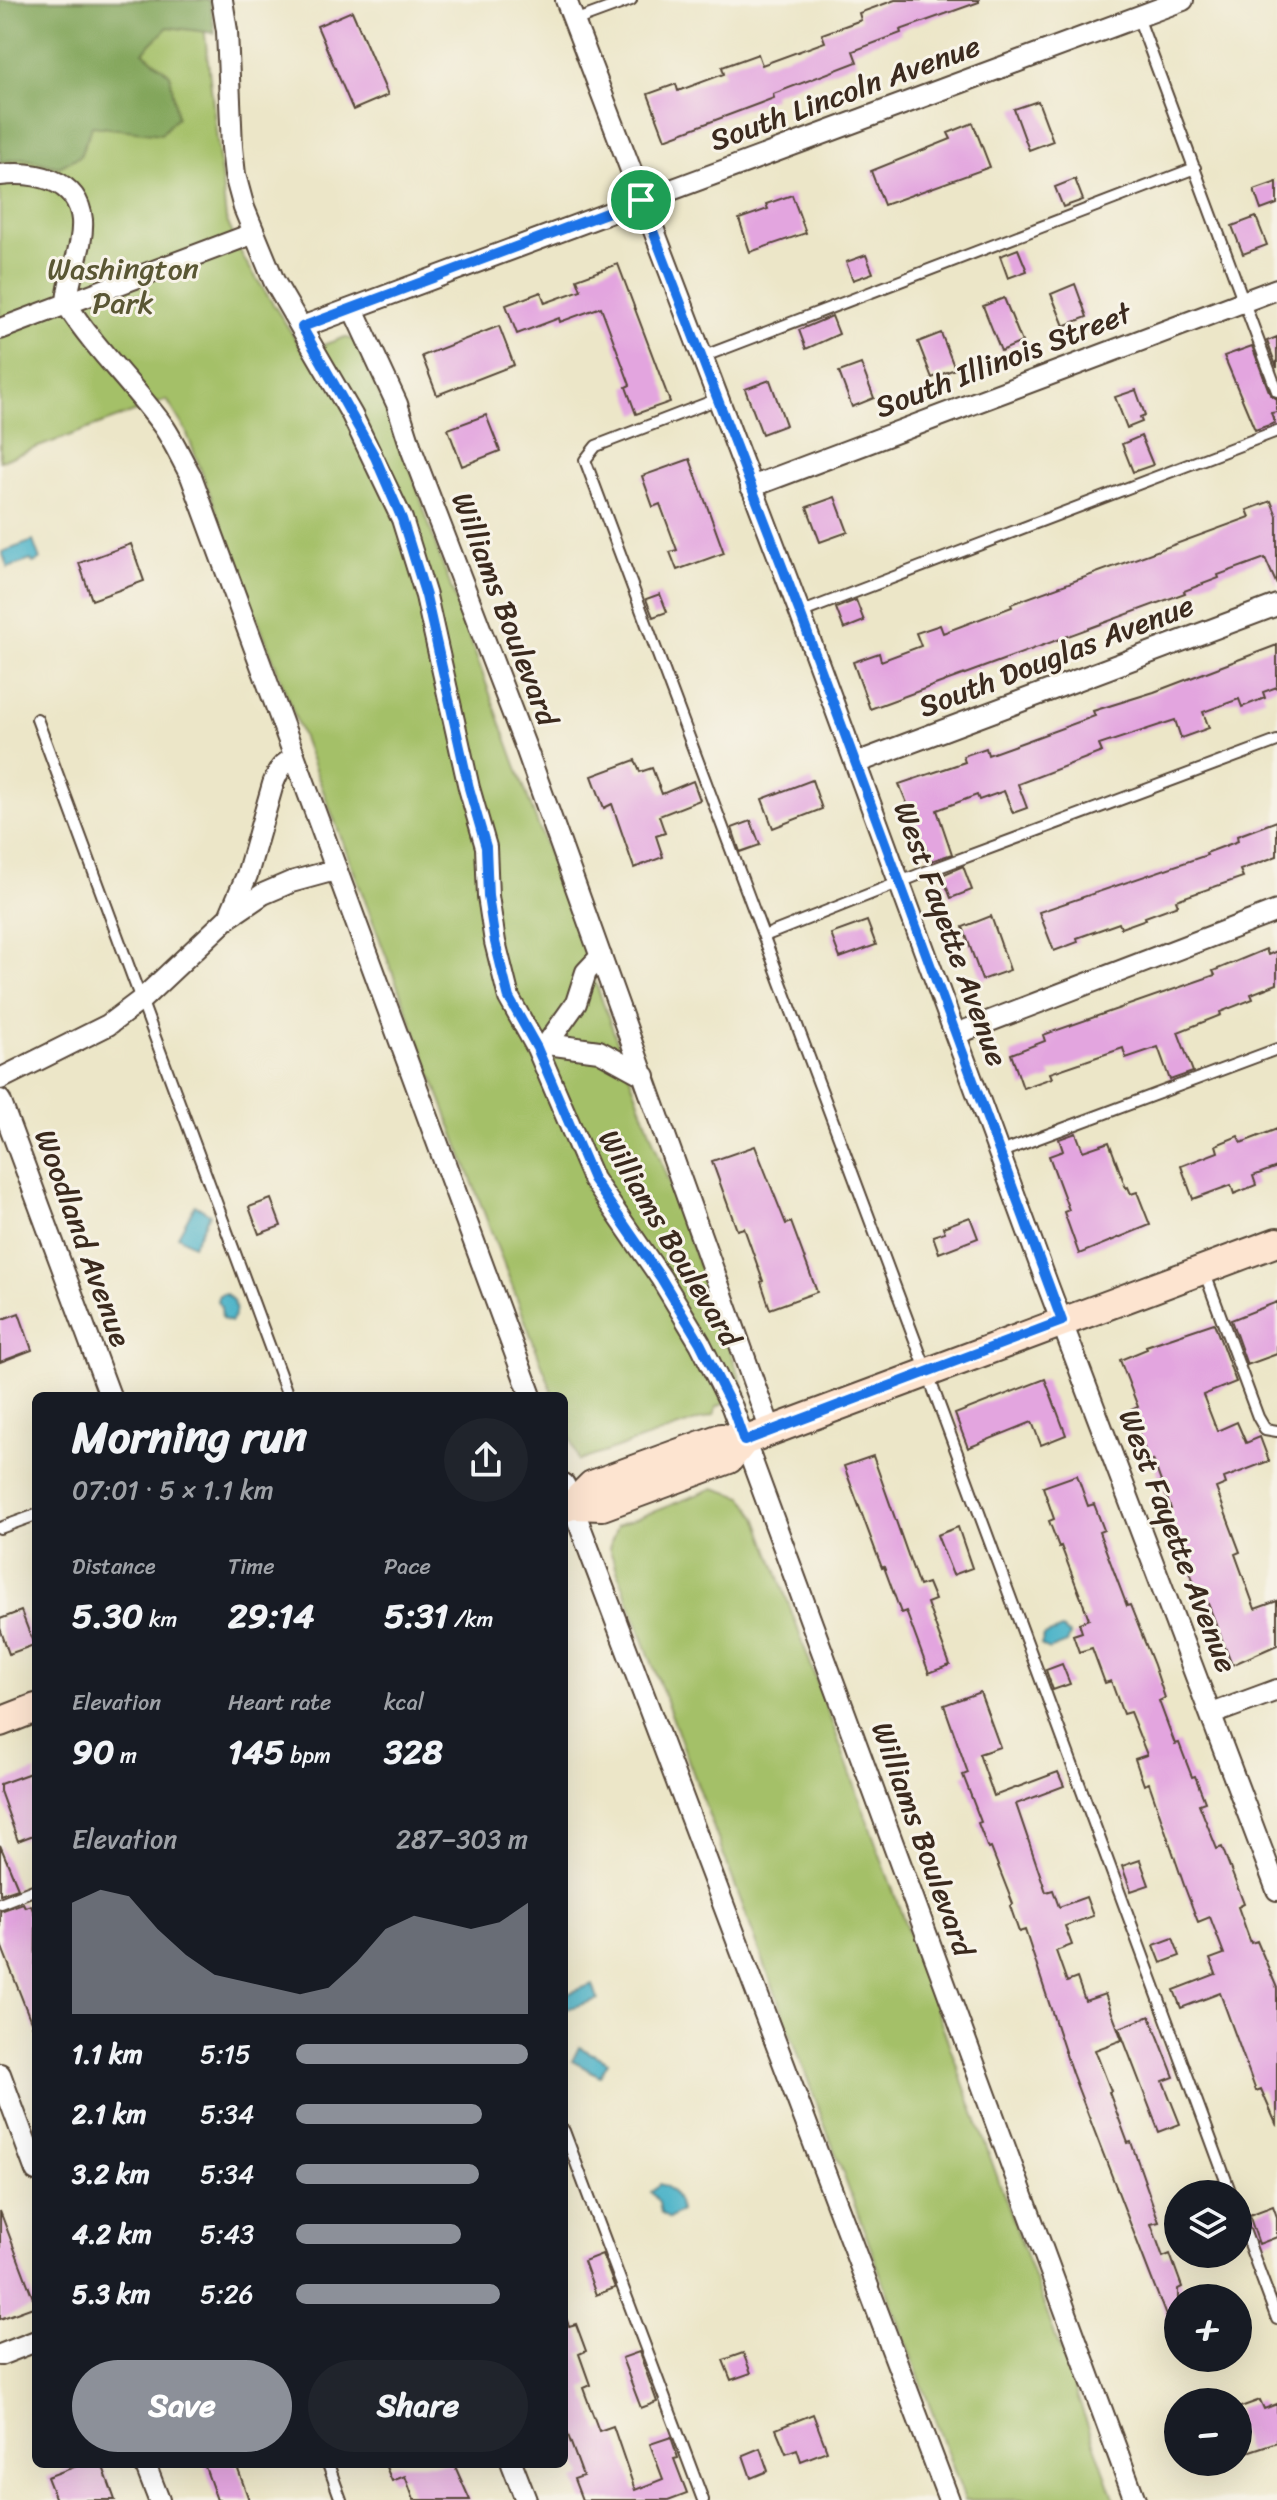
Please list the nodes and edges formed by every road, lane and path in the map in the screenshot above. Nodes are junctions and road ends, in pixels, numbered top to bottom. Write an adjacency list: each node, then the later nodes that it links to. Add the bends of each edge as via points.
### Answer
1 (222, 0): 10 (street, Williams Boulevard, via 235,175)
2 (566, 0): 6 (street, West Fayette Avenue)
3 (631, 0): 6 (lane)
4 (1183, 0): 5 (street, South Lincoln Avenue)
5 (1138, 17): 7 (lane); 9 (street, South Lincoln Avenue)
6 (574, 21): 9 (street, West Fayette Avenue)
7 (1195, 168): 12 (lane); 17 (lane)
8 (0, 175): 13 (street, via 44,175 59,183 79,208 82,221)
9 (641, 200): 14 (street, South Lincoln Avenue); 17 (street, West Fayette Avenue)
10 (252, 234): 13 (street); 15 (street, Williams Boulevard)
11 (1277, 289): 12 (street, South Illinois Street)
12 (1245, 301): 18 (lane); 21 (street, South Illinois Street)
13 (67, 305): 16 (street); 26 (street, via 165,429 191,476)
14 (353, 309): 15 (street, South Lincoln Avenue); 33 (street, Williams Boulevard, via 397,404)
15 (302, 327): 36 (street, Williams Boulevard, via 375,457 402,519 486,847 495,942 509,998)
16 (0, 329)
17 (702, 357): 19 (street, West Fayette Avenue)
18 (1277, 391)
19 (718, 399): 21 (street, West Fayette Avenue); 32 (lane, via 596,446 585,460)
20 (1277, 431): 23 (lane)
21 (751, 487): 23 (street, West Fayette Avenue)
22 (1277, 605): 27 (street, South Douglas Avenue)
23 (800, 613): 27 (street, West Fayette Avenue)
24 (37, 719): 34 (lane)
25 (1277, 741): 29 (lane)
26 (294, 759): 28 (street); 31 (street, via 279,770 273,784)
27 (856, 763): 29 (street, West Fayette Avenue)
28 (335, 870): 31 (street, via 263,894); 48 (street)
29 (900, 881): 32 (lane); 35 (street, West Fayette Avenue)
30 (1277, 911): 35 (street)
31 (229, 917): 34 (street)
32 (764, 936): 45 (lane)
33 (601, 956): 36 (street, via 586,972 576,1003); 38 (street, Williams Boulevard)
34 (141, 1000): 39 (street, via 108,1025); 47 (lane)
35 (956, 1034): 41 (street, West Fayette Avenue)
36 (542, 1046): 38 (street, via 599,1051); 51 (street, Williams Boulevard, via 593,1179 700,1343)
37 (1277, 1049): 41 (lane)
38 (645, 1076): 49 (street, Williams Boulevard)
39 (0, 1079)
40 (0, 1100): 46 (street, Woodland Avenue)
41 (1001, 1152): 44 (street, West Fayette Avenue)
42 (1277, 1242): 43 (main road)
43 (1204, 1270): 44 (main road); 50 (lane, via 1258,1417 1265,1429)
44 (1062, 1321): 45 (main road); 58 (street, West Fayette Avenue)
45 (927, 1372): 49 (main road); 66 (lane)
46 (109, 1392)
47 (287, 1392)
48 (530, 1392)
49 (771, 1431): 51 (main road)
50 (1277, 1431)
51 (744, 1441): 52 (main road, via 729,1459 602,1506); 79 (street, Williams Boulevard)
52 (568, 1499)
53 (568, 1502): 78 (street)
54 (32, 1516): 55 (lane)
55 (0, 1528)
56 (1277, 1690): 58 (street)
57 (32, 1710): 59 (main road)
58 (1212, 1714): 60 (street, West Fayette Avenue)
59 (0, 1722)
60 (1277, 1890)
61 (32, 1891): 62 (lane)
62 (0, 1903)
63 (0, 2074): 65 (street)
64 (568, 2142): 77 (lane)
65 (32, 2160)
66 (1226, 2180)
67 (1252, 2252): 68 (lane)
68 (1277, 2319)
69 (32, 2343): 70 (street)
70 (0, 2355)
71 (147, 2468): 74 (street)
72 (329, 2468): 75 (lane)
73 (514, 2468): 76 (street)
74 (159, 2500)
75 (341, 2500)
76 (526, 2500)
77 (703, 2500)
78 (949, 2500)
79 (1135, 2500)

